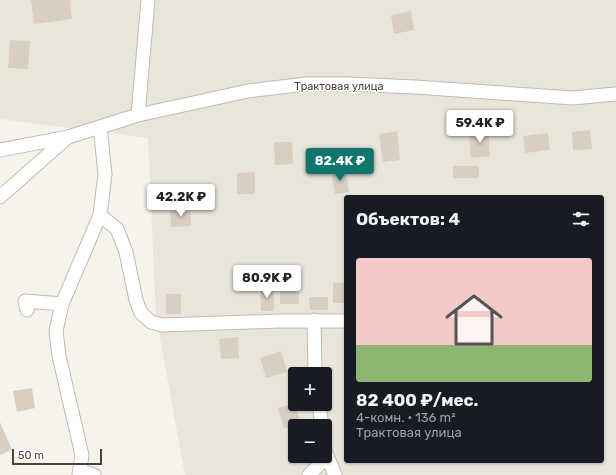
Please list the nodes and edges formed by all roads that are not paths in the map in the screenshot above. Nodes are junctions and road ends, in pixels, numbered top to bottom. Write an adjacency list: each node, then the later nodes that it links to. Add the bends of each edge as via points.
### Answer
1 (148, 0): 3 (street)
2 (616, 94): 3 (street, Трактовая улица, via 573,98 414,87 306,84 248,91)
3 (138, 115): 4 (street, Трактовая улица)
4 (100, 127): 5 (street, Трактовая улица); 8 (street, via 105,174)
5 (68, 137): 6 (street, Трактовая улица); 7 (street)
6 (0, 150)
7 (0, 197)
8 (100, 214): 9 (street); 11 (street, via 117,229 126,252 136,300 141,313 151,322 162,325)
9 (62, 304): 10 (street, via 25,301); 16 (street, via 56,331 59,356 82,455)
10 (27, 310)
11 (314, 320): 12 (street); 13 (street)
12 (344, 320)
13 (314, 367)
14 (321, 463): 18 (street)
15 (329, 463): 19 (street)
16 (80, 473): 17 (street)
17 (94, 475)
18 (309, 475)
19 (335, 475)

